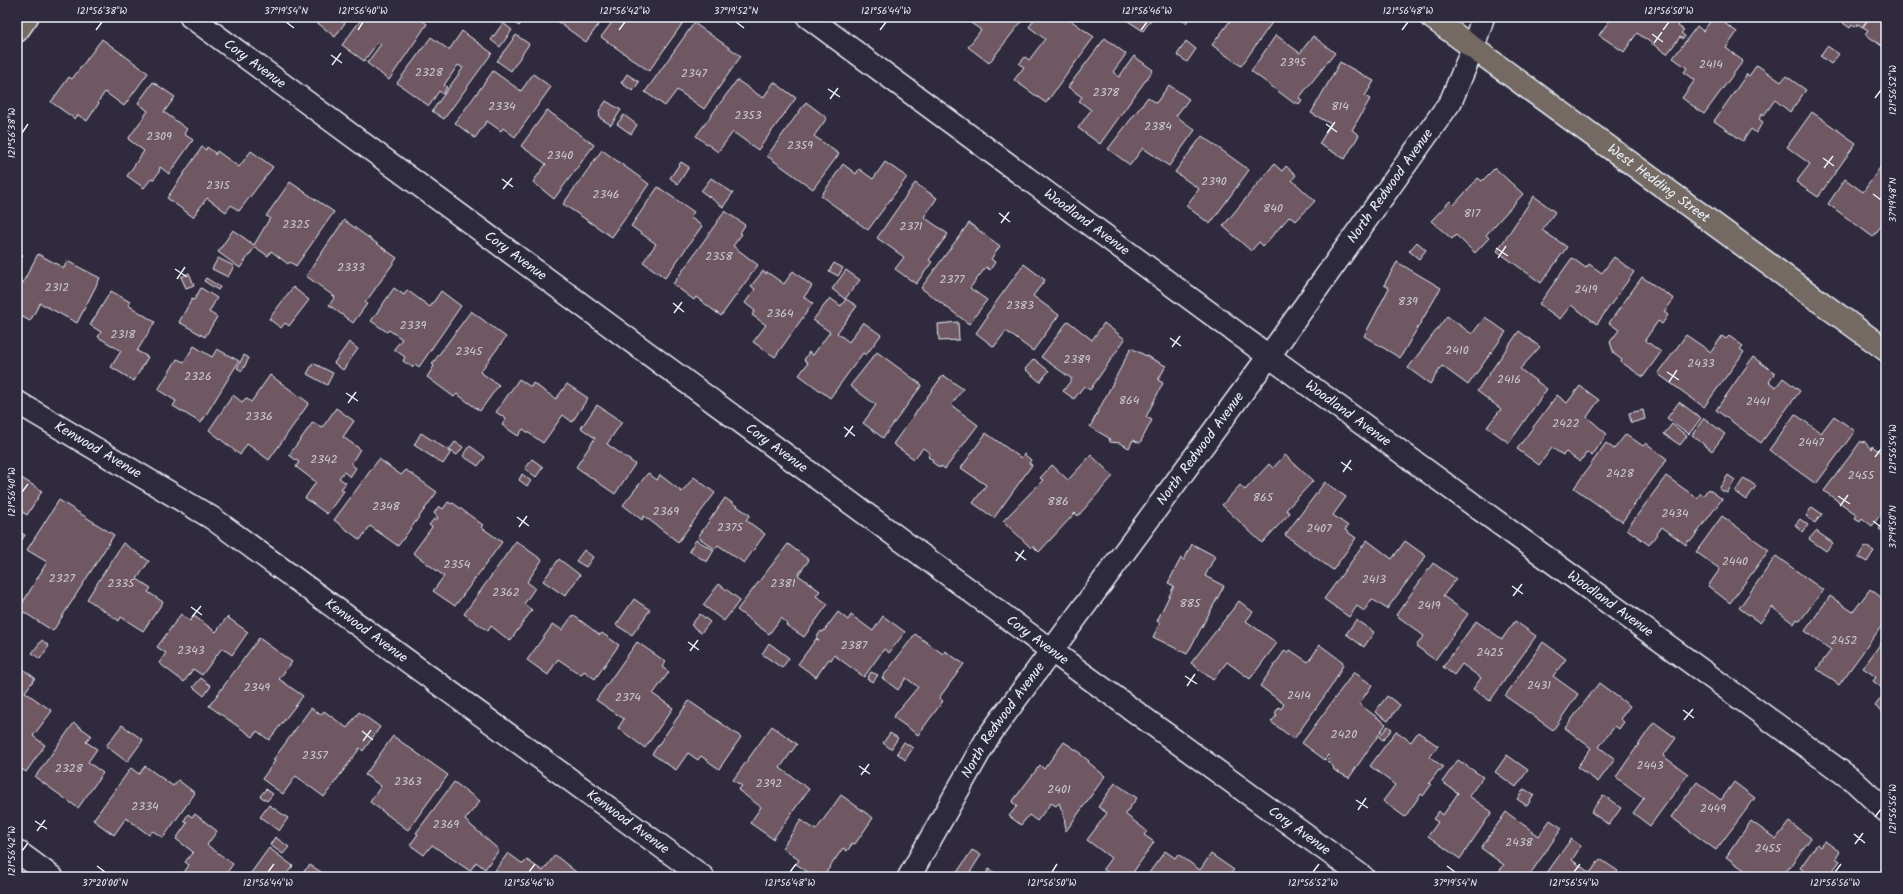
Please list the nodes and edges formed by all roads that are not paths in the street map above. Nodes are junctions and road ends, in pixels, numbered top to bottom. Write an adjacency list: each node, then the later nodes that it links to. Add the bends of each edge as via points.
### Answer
1 (27, 17): 6 (main road)
2 (191, 17): 11 (street, Cory Avenue)
3 (808, 17): 9 (street, Woodland Avenue)
4 (1431, 17): 7 (main road, West Hedding Street)
5 (1483, 17): 7 (street, North Redwood Avenue)
6 (17, 31)
7 (1473, 48): 8 (main road, West Hedding Street); 9 (street, North Redwood Avenue, via 1451,101)
8 (1886, 350)
9 (1269, 356): 11 (street, North Redwood Avenue); 12 (street, Woodland Avenue, via 1854,781)
10 (17, 402): 15 (street, Kenwood Avenue, via 212,518)
11 (1052, 651): 16 (street, North Redwood Avenue, via 988,737); 17 (street, Cory Avenue)
12 (1886, 811)
13 (17, 851): 14 (street)
14 (52, 877)
15 (703, 877)
16 (908, 877)
17 (1363, 877)

